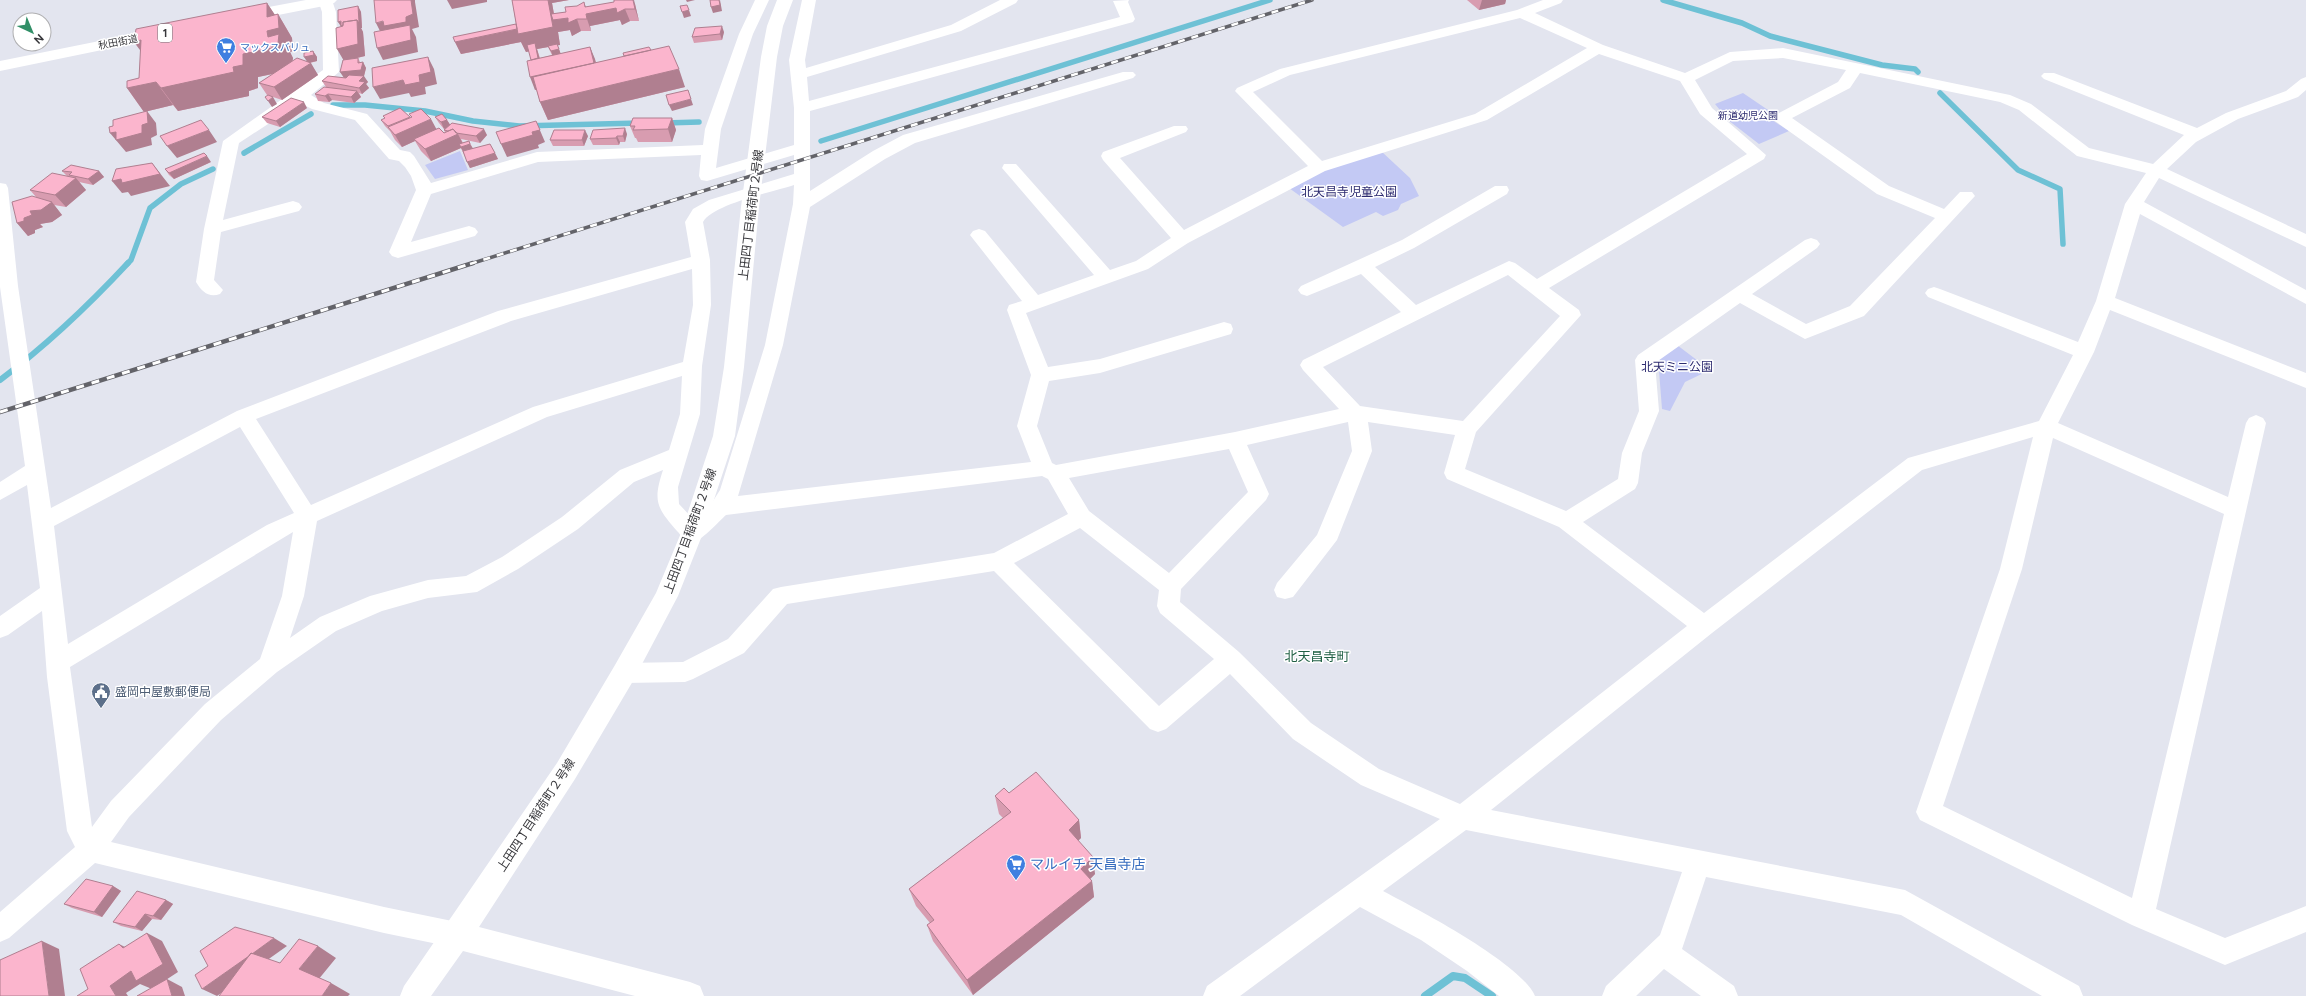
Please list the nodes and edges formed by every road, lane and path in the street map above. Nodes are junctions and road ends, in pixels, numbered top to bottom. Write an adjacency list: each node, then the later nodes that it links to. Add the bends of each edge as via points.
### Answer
1 (327, 0): 9 (street); 19 (street, via 331,72)
2 (762, 0): 24 (street, via 746,34 713,129)
3 (784, 0): 77 (street, 上田四丁目稲荷町２号線, via 774,26 769,57 724,436)
4 (809, 0): 14 (street, via 797,60)
5 (1011, 0): 14 (street, via 956,28)
6 (1122, 0): 20 (street, via 1120,1 1128,19)
7 (1556, 0): 8 (street)
8 (1522, 13): 11 (street); 25 (street, via 1285,72 1243,91)
9 (224, 21)
10 (178, 30): 12 (street, 秋田街道 / 1)
11 (1598, 48): 17 (street); 25 (street, via 1481,117)
12 (0, 66)
13 (1855, 69): 17 (street, via 1783,53 1730,57); 27 (street, via 2004,98 2025,107 2083,152); 36 (street, via 1844,85 1782,118 1883,190)
14 (798, 74): 20 (street)
15 (1128, 75): 33 (street, via 909,139)
16 (2049, 76): 22 (street)
17 (1686, 78): 46 (street, via 1706,111 1758,155)
18 (2304, 86): 22 (street, via 2292,94 2232,116)
19 (300, 96): 30 (street, via 318,106 361,117 395,155 404,156 410,162 423,180); 37 (street, via 231,141)
20 (802, 108): 23 (street)
21 (1180, 129): 40 (street, via 1109,156)
22 (2197, 134): 27 (street)
23 (800, 148): 24 (street, via 707,176); 28 (street)
24 (710, 150): 30 (street, via 537,157)
25 (1319, 167): 40 (street)
26 (1010, 168): 45 (street)
27 (2156, 170): 34 (street); 41 (street)
28 (801, 177): 33 (street); 43 (street, via 715,204 699,213 694,222)
29 (0, 188): 47 (street)
30 (424, 190): 38 (street, via 398,252)
31 (1501, 190): 44 (street, via 1408,244)
32 (1966, 196): 36 (street)
33 (802, 204): 71 (street, via 774,345 730,492)
34 (2134, 204): 52 (street); 53 (street)
35 (293, 208): 37 (street)
36 (1947, 217): 51 (street, via 1857,311 1805,332)
37 (213, 229): 48 (street, via 205,282)
38 (468, 232)
39 (979, 234): 54 (street)
40 (1182, 239): 45 (street, via 1142,265)
41 (2306, 241)
42 (1811, 244): 51 (street)
43 (702, 260): 58 (street, via 702,305); 62 (street, via 505,316)
44 (1363, 266): 49 (street); 55 (street)
45 (1107, 278): 54 (street)
46 (1536, 288): 55 (street, via 1509,268); 65 (street, via 1572,315)
47 (5, 289): 68 (street, via 20,360)
48 (214, 290)
49 (1307, 290)
50 (1934, 293): 57 (street)
51 (1739, 294): 76 (street, via 1645,360 1649,411 1632,452 1628,483)
52 (2306, 298)
53 (2105, 301): 57 (street); 60 (street)
54 (1035, 304): 59 (street, via 1016,310)
55 (1414, 315): 61 (street, via 1310,365)
56 (1224, 329): 59 (street, via 1100,366)
57 (2084, 352): 64 (street)
58 (692, 366): 67 (street, via 690,414); 73 (street, via 540,412)
59 (1042, 376): 69 (street, via 1028,426)
60 (2306, 381)
61 (1354, 413): 65 (street); 66 (street); 80 (street, via 1360,426 1362,451 1326,540)
62 (244, 416): 73 (street); 75 (street)
63 (2256, 423): 72 (street)
64 (2046, 426): 72 (street); 82 (street, via 1916,464); 92 (street, via 2011,569 1929,812)
65 (1467, 429): 76 (street, via 1454,473)
66 (1235, 440): 69 (street); 79 (street, via 1259,494)
67 (678, 455): 77 (street, via 668,487 669,506); 86 (street, via 627,476 570,523 510,563 469,584 428,589 378,603 328,624)
68 (36, 469): 70 (street); 75 (street)
69 (1049, 471): 71 (street); 74 (street)
70 (0, 492)
71 (720, 507): 77 (street)
72 (2236, 510): 92 (street)
73 (307, 516): 85 (street, via 275,531); 86 (street, via 293,596)
74 (1081, 517): 78 (street); 79 (street)
75 (44, 522): 81 (street)
76 (1567, 522): 82 (street)
77 (692, 533): 87 (street, 上田四丁目稲荷町２号線, via 666,596)
78 (998, 561): 84 (street, via 1158,720); 87 (street, via 781,596 736,646 685,672)
79 (1170, 586): 84 (street, via 1168,606)
80 (1285, 590)
81 (52, 592): 83 (street); 85 (street)
82 (1704, 626): 88 (street)
83 (0, 628)
84 (1231, 659): 88 (street, via 1302,731 1370,777)
85 (58, 662): 89 (street, via 80,831)
86 (269, 664): 89 (street, via 213,712 120,809)
87 (624, 674): 95 (street, 上田四丁目稲荷町２号線, via 566,771)
88 (1463, 817): 90 (street); 91 (street)
89 (92, 850): 94 (street); 95 (street)
90 (1698, 862): 96 (street, via 1672,943); 103 (street, via 1905,903)
91 (1360, 893): 99 (street); 100 (street, via 1430,931 1477,961)
92 (2141, 916): 93 (street, via 2225,952)
93 (2306, 919)
94 (0, 929)
95 (457, 935): 97 (street, 上田四丁目稲荷町２号線); 98 (street)
96 (1663, 952): 101 (street); 102 (street)
97 (414, 996)
98 (690, 996)
99 (1217, 996)
100 (1522, 996)
101 (1616, 996)
102 (1724, 996)
103 (2069, 996)

